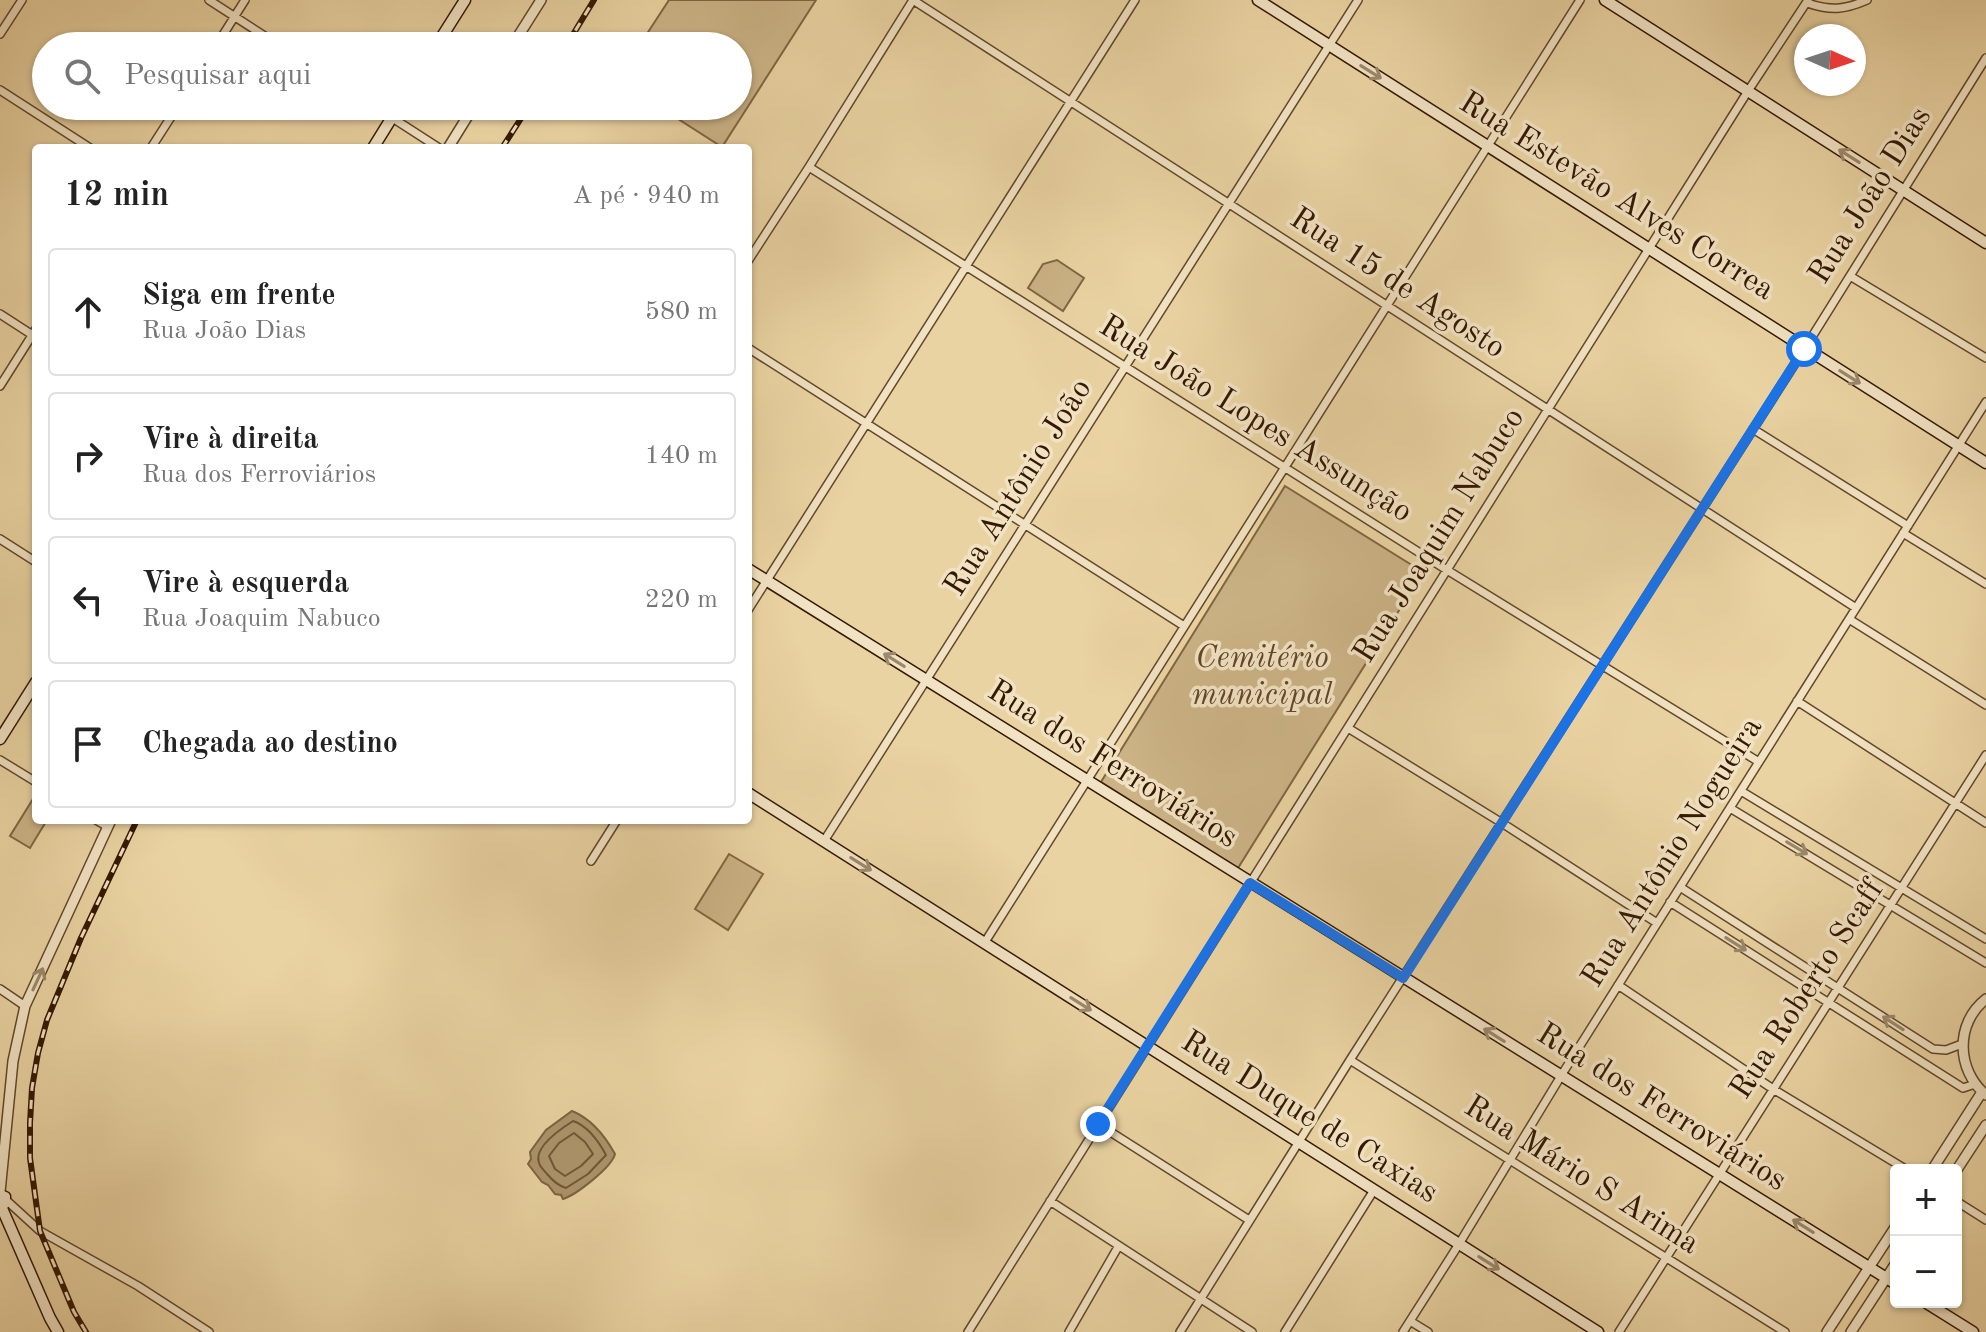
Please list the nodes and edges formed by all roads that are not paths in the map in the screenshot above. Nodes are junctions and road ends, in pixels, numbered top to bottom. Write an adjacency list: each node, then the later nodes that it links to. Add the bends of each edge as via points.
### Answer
1 (22, 0): 19 (street)
2 (209, 0): 14 (street)
3 (245, 0): 14 (street)
4 (465, 0): 17 (main road)
5 (541, 0): 18 (street)
6 (913, 0): 25 (street, Rua 15 de Agosto); 38 (street)
7 (1135, 0): 25 (street)
8 (1258, 0): 20 (main road, Rua Estevão Alves Correa)
9 (1358, 0): 20 (street, Rua Antônio João)
10 (1580, 0): 37 (street)
11 (1605, 0): 24 (main road)
12 (1867, 0): 13 (street, via 1837,10)
13 (1808, 2): 24 (street, Rua Joaquim Nabuco)
14 (235, 17): 15 (street); 16 (street)
15 (225, 32)
16 (258, 32)
17 (445, 32)
18 (521, 32)
19 (0, 34)
20 (1330, 46): 37 (main road, Rua Estevão Alves Correa, one-way to 37); 40 (street, Rua Antônio João)
21 (1986, 58): 22 (street, Rua João Dias)
22 (1982, 71): 39 (street, Rua João Dias)
23 (0, 90): 26 (street)
24 (1748, 91): 39 (main road, one-way to 24); 42 (street, Rua Joaquim Nabuco)
25 (1070, 100): 40 (street, Rua 15 de Agosto); 44 (street)
26 (32, 111)
27 (47, 120): 32 (street)
28 (169, 120): 33 (street)
29 (391, 120): 34 (main road)
30 (395, 120): 35 (street)
31 (465, 120): 36 (street)
32 (84, 144)
33 (154, 144)
34 (376, 144)
35 (433, 144)
36 (450, 144)
37 (1488, 146): 42 (main road, Rua Estevão Alves Correa); 46 (street)
38 (809, 167): 43 (street); 44 (street, Rua João Lopes Assunção)
39 (1903, 190): 41 (main road); 45 (street, Rua João Dias)
40 (1228, 204): 46 (street, Rua 15 de Agosto); 53 (street, Rua Antônio João)
41 (1986, 243)
42 (1649, 249): 50 (main road, Rua Estevão Alves Correa); 56 (street, Rua Joaquim Nabuco)
43 (752, 255)
44 (967, 266): 53 (street, Rua João Lopes Assunção); 57 (street)
45 (1850, 276): 50 (street, Rua João Dias); 52 (street)
46 (1387, 306): 56 (street, Rua 15 de Agosto); 61 (street)
47 (0, 314): 48 (street)
48 (32, 331)
49 (32, 338): 54 (street)
50 (1805, 348): 58 (street, Rua João Dias); 59 (main road, Rua Estevão Alves Correa, one-way to 59)
51 (752, 351): 57 (street)
52 (1986, 358)
53 (1125, 366): 61 (street, Rua João Lopes Assunção); 63 (street, Rua Antônio João)
54 (0, 386)
55 (1986, 402): 59 (street, Rua Antônio Nogueira)
56 (1548, 410): 62 (street, Rua 15 de Agosto); 67 (street, Rua Joaquim Nabuco)
57 (867, 423): 63 (street); 69 (street)
58 (1753, 429): 62 (street, Rua João Dias); 64 (street)
59 (1958, 445): 60 (main road, Rua Estevão Alves Correa); 64 (street, Rua Antônio Nogueira)
60 (1986, 463)
61 (1285, 467): 67 (street, Rua João Lopes Assunção); 74 (street)
62 (1702, 509): 72 (street, Rua 15 de Agosto); 75 (street, Rua João Dias)
63 (1025, 524): 74 (street); 76 (street, Rua Antônio João)
64 (1905, 530): 70 (street); 72 (street, Rua Antônio Nogueira)
65 (0, 539): 66 (street)
66 (32, 559)
67 (1447, 570): 75 (street, Rua João Lopes Assunção); 80 (street, Rua Joaquim Nabuco)
68 (752, 571): 69 (main road, Rua dos Ferroviários)
69 (767, 580): 71 (street); 76 (main road, Rua dos Ferroviários, one-way to 69)
70 (1986, 584)
71 (752, 604)
72 (1856, 608): 73 (street, Rua Antônio Nogueira)
73 (1849, 619): 78 (street, Rua Antônio Nogueira); 79 (street)
74 (1184, 626): 86 (street)
75 (1602, 666): 84 (street, Rua João Lopes Assunção); 91 (street, Rua João Dias)
76 (926, 680): 86 (main road, Rua dos Ferroviários); 95 (street, Rua Antônio João)
77 (32, 688): 81 (main road)
78 (1797, 701): 84 (street, Rua Antônio Nogueira); 89 (street)
79 (1986, 705)
80 (1348, 728): 91 (street); 97 (street, Rua Joaquim Nabuco)
81 (0, 739)
82 (1986, 755): 89 (street, Rua Roberto Scaff)
83 (0, 760): 85 (street)
84 (1759, 762): 87 (street, Rua Antônio Nogueira)
85 (32, 780)
86 (1087, 781): 97 (main road, Rua dos Ferroviários); 104 (street)
87 (1741, 791): 90 (street, Rua Antônio Nogueira); 99 (street)
88 (752, 796): 95 (main road, Rua Duque de Caxias)
89 (1955, 803): 92 (street); 99 (street, Rua Roberto Scaff)
90 (1730, 808): 98 (street, Rua Antônio Nogueira); 101 (street, one-way to 101)
91 (1502, 823): 102 (street); 106 (street, Rua João Dias)
92 (1986, 823)
93 (109, 824): 112 (street, one-way to 93)
94 (614, 824): 96 (street)
95 (824, 841): 104 (main road, Rua Duque de Caxias, one-way to 104)
96 (591, 861)
97 (1250, 883): 106 (main road, Rua dos Ferroviários); 114 (street, Rua Joaquim Nabuco)
98 (1680, 887): 100 (street, Rua Antônio Nogueira); 108 (street)
99 (1901, 888): 101 (street, Rua Roberto Scaff); 103 (street)
100 (1670, 902): 102 (street, Rua Antônio Nogueira); 111 (street, one-way to 111)
101 (1890, 905): 105 (street); 108 (street, Rua Roberto Scaff)
102 (1657, 923): 107 (street, Rua Antônio Nogueira)
103 (1986, 939)
104 (985, 942): 114 (main road, Rua Duque de Caxias, one-way to 114)
105 (1986, 963)
106 (1403, 978): 115 (street, Rua João Dias); 116 (main road, Rua dos Ferroviários, one-way to 106)
107 (1618, 985): 116 (street, Rua Antônio Nogueira); 117 (street)
108 (1838, 988): 111 (street, Rua Roberto Scaff); 113 (street, one-way to 108, via 1933,1049)
109 (0, 989): 112 (street)
110 (1986, 999): 113 (street, via 1972,1014)
111 (1828, 1003): 117 (street, Rua Roberto Scaff); 118 (street, via 1963,1088)
112 (25, 1006): 128 (street, via 13,1061)
113 (1962, 1044): 118 (street, via 1968,1072)
114 (1147, 1046): 119 (street, Rua Joaquim Nabuco); 121 (main road, Rua Duque de Caxias)
115 (1350, 1060): 121 (street, Rua João Dias); 122 (street, Rua Mário S Arima)
116 (1560, 1076): 122 (street, Rua Antônio Nogueira); 126 (main road, Rua dos Ferroviários)
117 (1773, 1089): 123 (street); 126 (street, Rua Roberto Scaff)
118 (1981, 1090): 124 (street)
119 (1098, 1124): 129 (street, Rua Joaquim Nabuco); 131 (street)
120 (1986, 1125): 125 (street)
121 (1299, 1142): 127 (main road, Rua Duque de Caxias); 131 (street, Rua João Dias)
122 (1510, 1159): 134 (street, Rua Antônio Nogueira); 136 (street, Rua Mário S Arima)
123 (1897, 1164)
124 (1936, 1164)
125 (1961, 1164)
126 (1719, 1174): 136 (street, Rua Roberto Scaff); 137 (main road, Rua dos Ferroviários, one-way to 126)
127 (1374, 1190): 134 (main road, Rua Duque de Caxias); 149 (street)
128 (1, 1200): 143 (main road); 144 (street, via 40,1231)
129 (1050, 1201): 135 (street); 145 (street, Rua Joaquim Nabuco)
130 (1962, 1205): 132 (street)
131 (1249, 1220): 140 (street, Rua João Dias)
132 (1986, 1220)
133 (1890, 1235): 137 (street)
134 (1459, 1244): 142 (street, Rua Antônio Nogueira); 152 (main road, Rua Duque de Caxias, one-way to 152)
135 (1118, 1247): 140 (street); 146 (street)
136 (1666, 1257): 153 (street, Rua Roberto Scaff); 154 (street, Rua Mário S Arima)
137 (1869, 1267): 138 (main road, Rua dos Ferroviários); 155 (street)
138 (1890, 1280)
139 (1890, 1282): 156 (street)
140 (1201, 1300): 147 (street, Rua João Dias); 148 (street)
141 (1935, 1308): 157 (main road)
142 (1410, 1321): 150 (street, Rua Antônio Nogueira); 151 (street)
143 (58, 1332)
144 (209, 1332)
145 (968, 1332)
146 (1069, 1332)
147 (1180, 1332)
148 (1252, 1332)
149 (1285, 1332)
150 (1403, 1332)
151 (1428, 1332)
152 (1598, 1332)
153 (1619, 1332)
154 (1785, 1332)
155 (1827, 1332)
156 (1851, 1332)
157 (1973, 1332)

